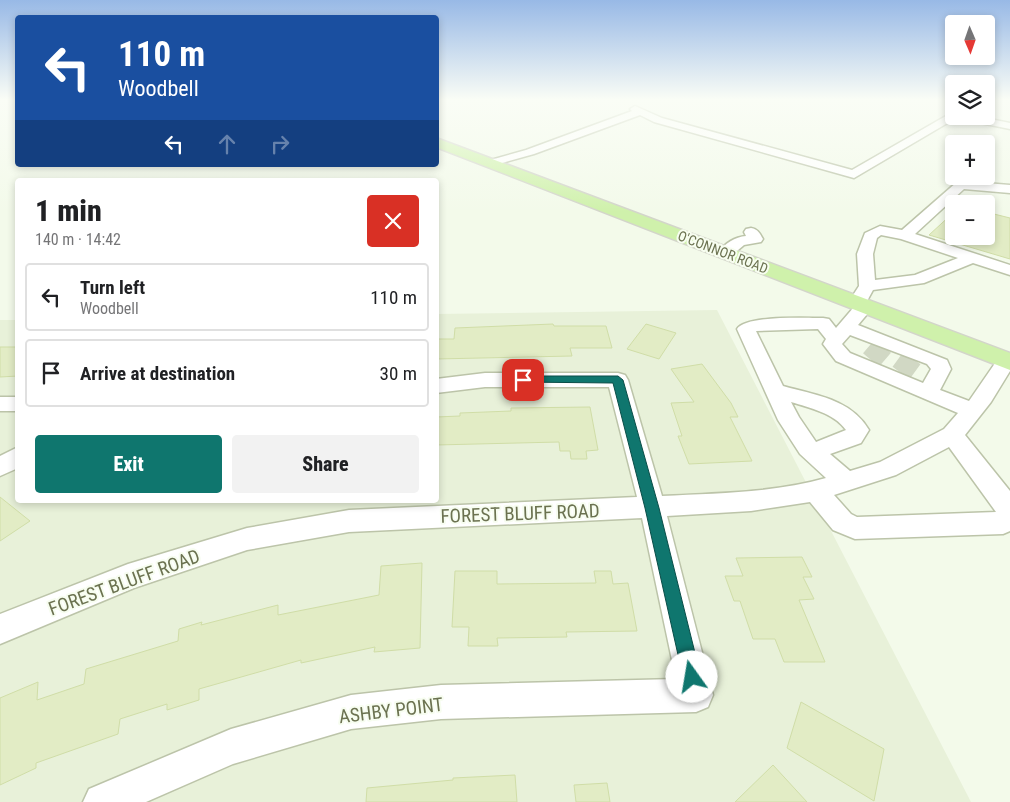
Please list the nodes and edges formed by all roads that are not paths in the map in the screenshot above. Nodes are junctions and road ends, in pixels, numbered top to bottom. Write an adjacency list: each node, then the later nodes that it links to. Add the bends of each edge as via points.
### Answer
1 (570, 136): 5 (street)
2 (719, 136): 3 (street, via 854,174)
3 (918, 136)
4 (439, 143): 5 (main road, O'CONNOR ROAD)
5 (490, 163): 7 (main road, O'CONNOR ROAD)
6 (532, 166): 7 (street)
7 (514, 172): 11 (main road, O'CONNOR ROAD)
8 (1010, 189): 10 (street, via 961,185)
9 (751, 232): 11 (street, via 756,240 740,240)
10 (905, 235): 12 (street); 14 (street, via 880,230 870,236 865,254)
11 (726, 253): 14 (main road, O'CONNOR ROAD)
12 (972, 258): 13 (street); 14 (street)
13 (1010, 270)
14 (863, 299): 15 (street); 17 (main road, O'CONNOR ROAD)
15 (841, 333): 16 (street); 16 (street, via 832,344 843,357); 20 (street, via 823,323 746,329)
16 (876, 354): 18 (street); 18 (street)
17 (1008, 361): 24 (street, FOREST BLUFF ROAD)
18 (906, 366): 21 (street); 21 (street, via 934,360 940,364 941,369)
19 (439, 386): 31 (street, via 485,380 618,380)
20 (776, 392): 26 (street, via 789,420); 26 (street, via 816,403 844,414 854,422 858,430 853,437)
21 (928, 393): 24 (street)
22 (0, 404): 23 (street)
23 (15, 404)
24 (972, 411): 25 (street, FOREST BLUFF ROAD)
25 (952, 435): 29 (street, FOREST BLUFF ROAD, via 888,469); 32 (street)
26 (812, 452): 29 (street)
27 (15, 458): 28 (street)
28 (0, 467)
29 (846, 482): 30 (street, FOREST BLUFF ROAD)
30 (815, 490): 31 (street, FOREST BLUFF ROAD, via 751,501); 32 (street, via 842,522 855,528 1003,522)
31 (652, 508): 33 (street, FOREST BLUFF ROAD, via 349,521 247,539 128,577); 34 (street, ASHBY POINT, via 696,696 441,702 351,712 231,748)
32 (1010, 511)
33 (0, 629)
34 (102, 802)

